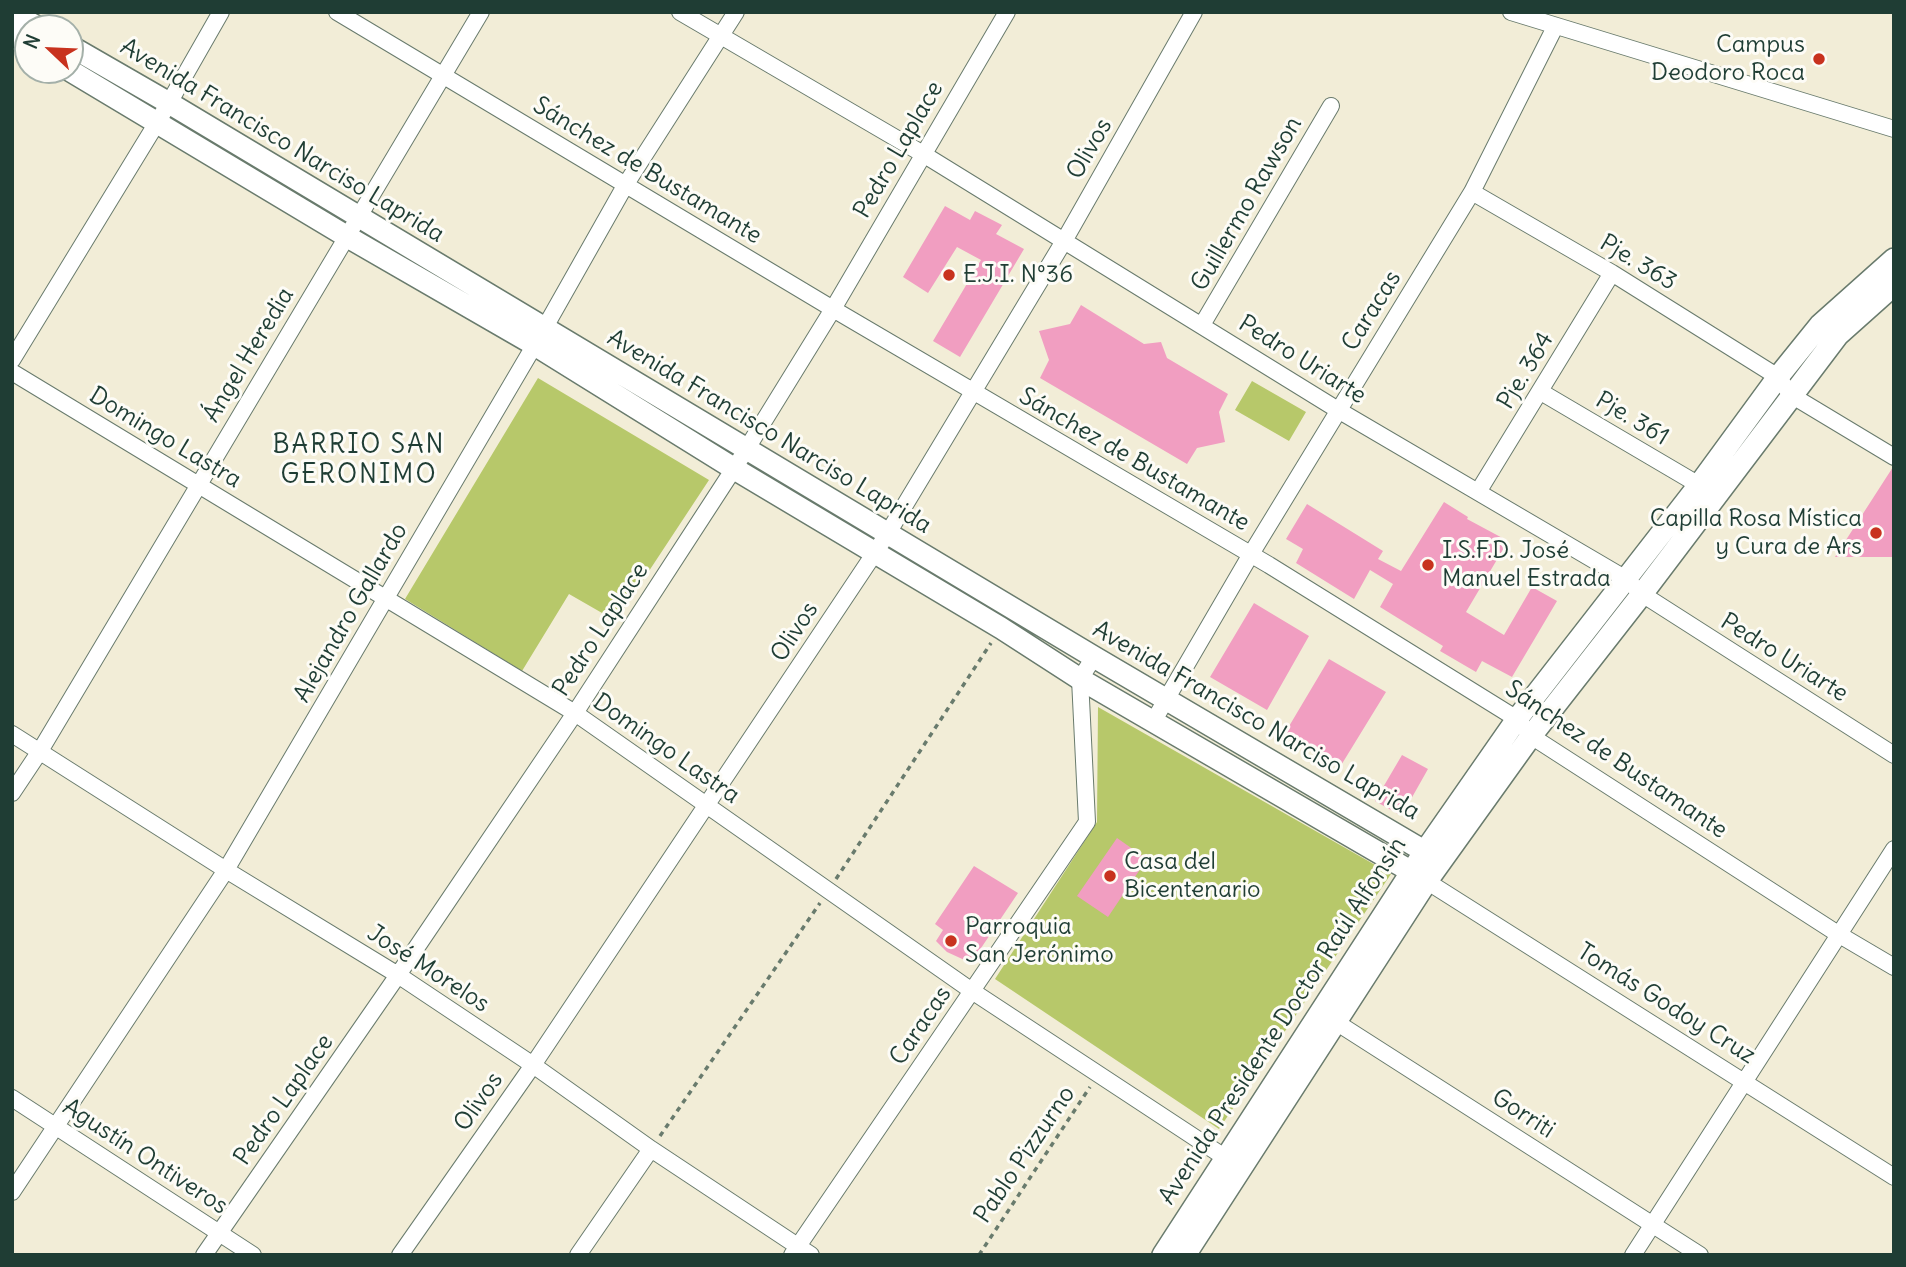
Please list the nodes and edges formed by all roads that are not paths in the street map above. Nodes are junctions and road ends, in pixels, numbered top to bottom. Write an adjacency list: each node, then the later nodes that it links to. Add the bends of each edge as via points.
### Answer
1 (221, 12): 14 (street)
2 (337, 12): 12 (street, Sánchez de Bustamante)
3 (481, 12): 12 (street, Ángel Heredia)
4 (680, 12): 10 (street, Pedro Uriarte)
5 (736, 12): 10 (street, Alejandro Gallardo)
6 (1194, 12): 23 (street, Olivos)
7 (1511, 12): 9 (street)
8 (1002, 14): 18 (street, Pedro Laplace)
9 (1555, 27): 17 (street); 20 (street, Caracas)
10 (721, 36): 18 (street, Pedro Uriarte); 19 (street, Alejandro Gallardo)
11 (84, 54): 14 (main road, Avenida Francisco Narciso Laprida)
12 (443, 76): 19 (street, Sánchez de Bustamante); 21 (street, Ángel Heredia)
13 (84, 79): 16 (main road, Avenida Francisco Narciso Laprida)
14 (169, 103): 16 (street); 21 (main road, Avenida Francisco Narciso Laprida)
15 (1331, 106): 28 (street, Guillermo Rawson)
16 (157, 123): 22 (main road, Avenida Francisco Narciso Laprida); 30 (street)
17 (1894, 129)
18 (923, 154): 23 (street, Pedro Uriarte); 27 (street, Pedro Laplace)
19 (626, 184): 27 (street, Sánchez de Bustamante); 29 (street, Alejandro Gallardo)
20 (1472, 192): 25 (street, Pje. 363); 36 (street, Caracas)
21 (358, 216): 22 (street, Ángel Heredia); 29 (main road, Avenida Francisco Narciso Laprida)
22 (346, 236): 29 (main road, Avenida Francisco Narciso Laprida); 40 (street, Ángel Heredia)
23 (1064, 241): 28 (street, Pedro Uriarte); 34 (street, Olivos)
24 (1894, 259): 32 (main road, Avenida Presidente Doctor Raúl Alfonsín, via 1820,325)
25 (1612, 274): 32 (street, Pje. 363); 33 (street, Pje. 364)
26 (1894, 285): 35 (main road, Avenida Presidente Doctor Raúl Alfonsín, via 1838,335)
27 (833, 309): 34 (street, Sánchez de Bustamante); 37 (street, Pedro Laplace)
28 (1202, 325): 36 (street, Pedro Uriarte)
29 (540, 337): 37 (main road, Avenida Francisco Narciso Laprida); 39 (main road, Avenida Francisco Narciso Laprida); 48 (street, Alejandro Gallardo)
30 (12, 360)
31 (12, 372): 40 (street, Domingo Lastra)
32 (1778, 377): 35 (street); 41 (main road, Avenida Presidente Doctor Raúl Alfonsín)
33 (1541, 391): 41 (street, Pje. 361); 42 (street, Pje. 364)
34 (973, 392): 43 (street, Olivos); 45 (street, Sánchez de Bustamante)
35 (1791, 396): 38 (street); 47 (main road, Avenida Presidente Doctor Raúl Alfonsín)
36 (1338, 410): 42 (street, Pedro Uriarte); 45 (street, Caracas)
37 (746, 450): 39 (street, Pedro Laplace); 43 (main road, Avenida Francisco Narciso Laprida)
38 (1894, 457)
39 (733, 468): 44 (main road, Avenida Francisco Narciso Laprida); 52 (street, Pedro Laplace)
40 (198, 484): 48 (street, Domingo Lastra); 57 (street, Ángel Heredia)
41 (1699, 485): 46 (main road, Avenida Presidente Doctor Raúl Alfonsín)
42 (1478, 492): 46 (street, Pedro Uriarte)
43 (888, 533): 44 (street, Olivos); 49 (main road, Avenida Francisco Narciso Laprida)
44 (874, 553): 50 (main road, Avenida Francisco Narciso Laprida); 60 (street, Olivos)
45 (1251, 554): 51 (street, Caracas); 53 (street, Sánchez de Bustamante)
46 (1626, 579): 47 (street, Pedro Uriarte); 53 (main road, Avenida Presidente Doctor Raúl Alfonsín)
47 (1642, 594): 56 (main road, Avenida Presidente Doctor Raúl Alfonsín); 58 (street, Pedro Uriarte)
48 (387, 599): 52 (street, Domingo Lastra); 63 (street, Alejandro Gallardo)
49 (1094, 657): 50 (street); 51 (main road, Avenida Francisco Narciso Laprida)
50 (1080, 679): 54 (main road, Avenida Francisco Narciso Laprida); 68 (street, Caracas, via 1087,822)
51 (1166, 698): 54 (street, Caracas); 62 (main road, Avenida Francisco Narciso Laprida)
52 (575, 713): 60 (street, Domingo Lastra); 67 (street, Pedro Laplace)
53 (1517, 719): 56 (street, Sánchez de Bustamante); 62 (main road, Avenida Presidente Doctor Raúl Alfonsín)
54 (1153, 722): 64 (main road, Avenida Francisco Narciso Laprida)
55 (12, 734): 57 (street, José Morelos)
56 (1531, 736): 62 (main road, Avenida Presidente Doctor Raúl Alfonsín); 65 (street, Sánchez de Bustamante)
57 (40, 751): 59 (street, Ángel Heredia); 63 (street, José Morelos)
58 (1894, 755)
59 (12, 793)
60 (707, 806): 68 (street, Domingo Lastra); 70 (street, Olivos)
61 (1894, 849): 65 (street)
62 (1433, 856): 64 (main road, Avenida Presidente Doctor Raúl Alfonsín)
63 (226, 870): 67 (street, José Morelos); 73 (street, Alejandro Gallardo)
64 (1420, 877): 69 (main road, Avenida Presidente Doctor Raúl Alfonsín); 71 (street, Tomás Godoy Cruz)
65 (1838, 934): 66 (street, Sánchez de Bustamante); 71 (street)
66 (1894, 967)
67 (398, 975): 70 (street, José Morelos); 79 (street, Pedro Laplace)
68 (972, 991): 75 (street, Domingo Lastra); 80 (street, Caracas)
69 (1329, 1017): 75 (main road, Avenida Presidente Doctor Raúl Alfonsín); 78 (street, Gorriti)
70 (533, 1065): 74 (street, José Morelos); 83 (street, Olivos)
71 (1744, 1081): 76 (street, Tomás Godoy Cruz); 78 (street)
72 (12, 1098): 73 (street, Agustín Ontiveros)
73 (57, 1126): 77 (street, Alejandro Gallardo); 79 (street, Agustín Ontiveros)
74 (651, 1149): 80 (street, José Morelos); 84 (street)
75 (1233, 1162): 85 (main road, Avenida Presidente Doctor Raúl Alfonsín); 86 (main road, Avenida Presidente Doctor Raúl Alfonsín)
76 (1894, 1177)
77 (12, 1192)
78 (1653, 1224): 87 (street); 88 (street, Gorriti)
79 (219, 1233): 81 (street, Pedro Laplace); 82 (street, Agustín Ontiveros)
80 (800, 1252)
81 (204, 1255)
82 (253, 1255)
83 (400, 1255)
84 (578, 1255)
85 (1163, 1255)
86 (1185, 1255)
87 (1633, 1255)
88 (1700, 1255)

